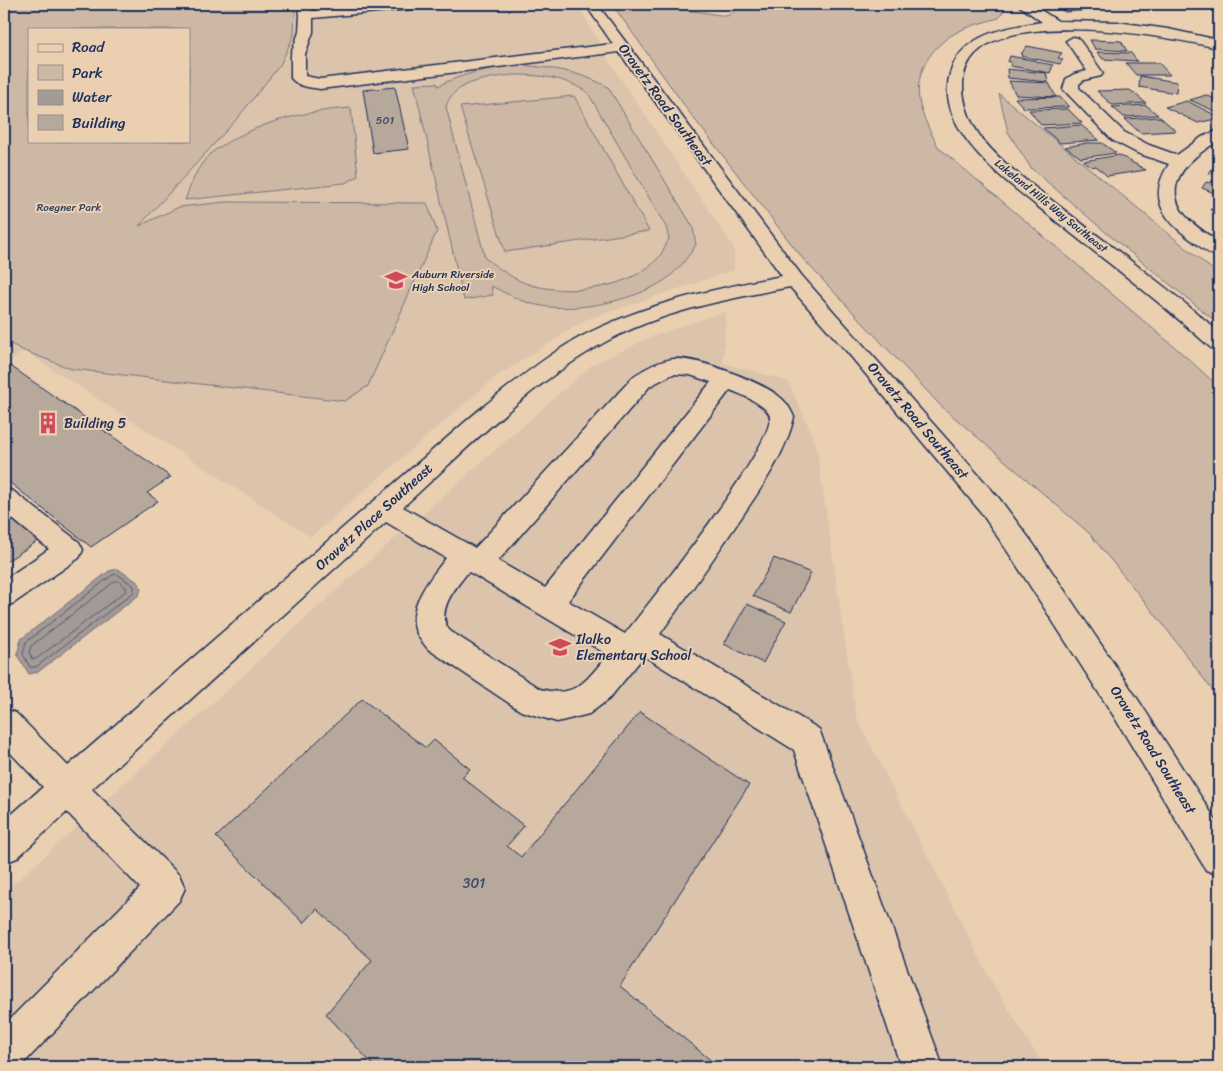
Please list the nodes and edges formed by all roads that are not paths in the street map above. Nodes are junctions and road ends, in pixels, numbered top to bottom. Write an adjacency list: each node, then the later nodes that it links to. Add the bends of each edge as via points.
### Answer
1 (421, 4): 4 (street)
2 (591, 4): 8 (street, Oravetz Road Southeast)
3 (1023, 4): 5 (street)
4 (305, 10): 8 (street, via 306,32 298,54 298,78 320,84)
5 (1054, 24): 7 (street, Lakeland Hills Way Southeast, via 1136,27); 13 (street, Lakeland Hills Way Southeast, via 997,35 978,44 960,61 954,83 958,111 978,145 1016,180)
6 (1073, 41): 10 (street, via 1096,73 1078,76 1071,89 1118,136)
7 (1219, 44)
8 (623, 46): 12 (street, Oravetz Road Southeast)
9 (1219, 135): 10 (street)
10 (1178, 161): 11 (street, via 1167,187 1168,201 1175,215 1188,228)
11 (1219, 251)
12 (795, 280): 16 (street, Oravetz Place Southeast, via 677,306 626,324 578,348 488,416); 24 (street, Oravetz Road Southeast, via 989,504 1126,708)
13 (1219, 343)
14 (726, 379): 17 (street, via 672,365 656,370 642,380); 19 (street); 20 (street, via 774,404 782,417 780,432 708,546)
15 (4, 498): 18 (street, via 69,550)
16 (384, 508): 17 (street); 22 (street, Oravetz Place Southeast)
17 (472, 560): 19 (street); 20 (street, via 435,596 430,611 430,628 439,640 532,701 557,708 578,704 598,689)
18 (4, 595)
19 (548, 605): 20 (street)
20 (635, 645): 26 (street, via 807,740)
21 (4, 724): 22 (street)
22 (68, 789): 23 (street, Oravetz Place Southeast); 25 (street, via 166,888)
23 (4, 845)
24 (1219, 857)
25 (4, 1054)
26 (922, 1067)

